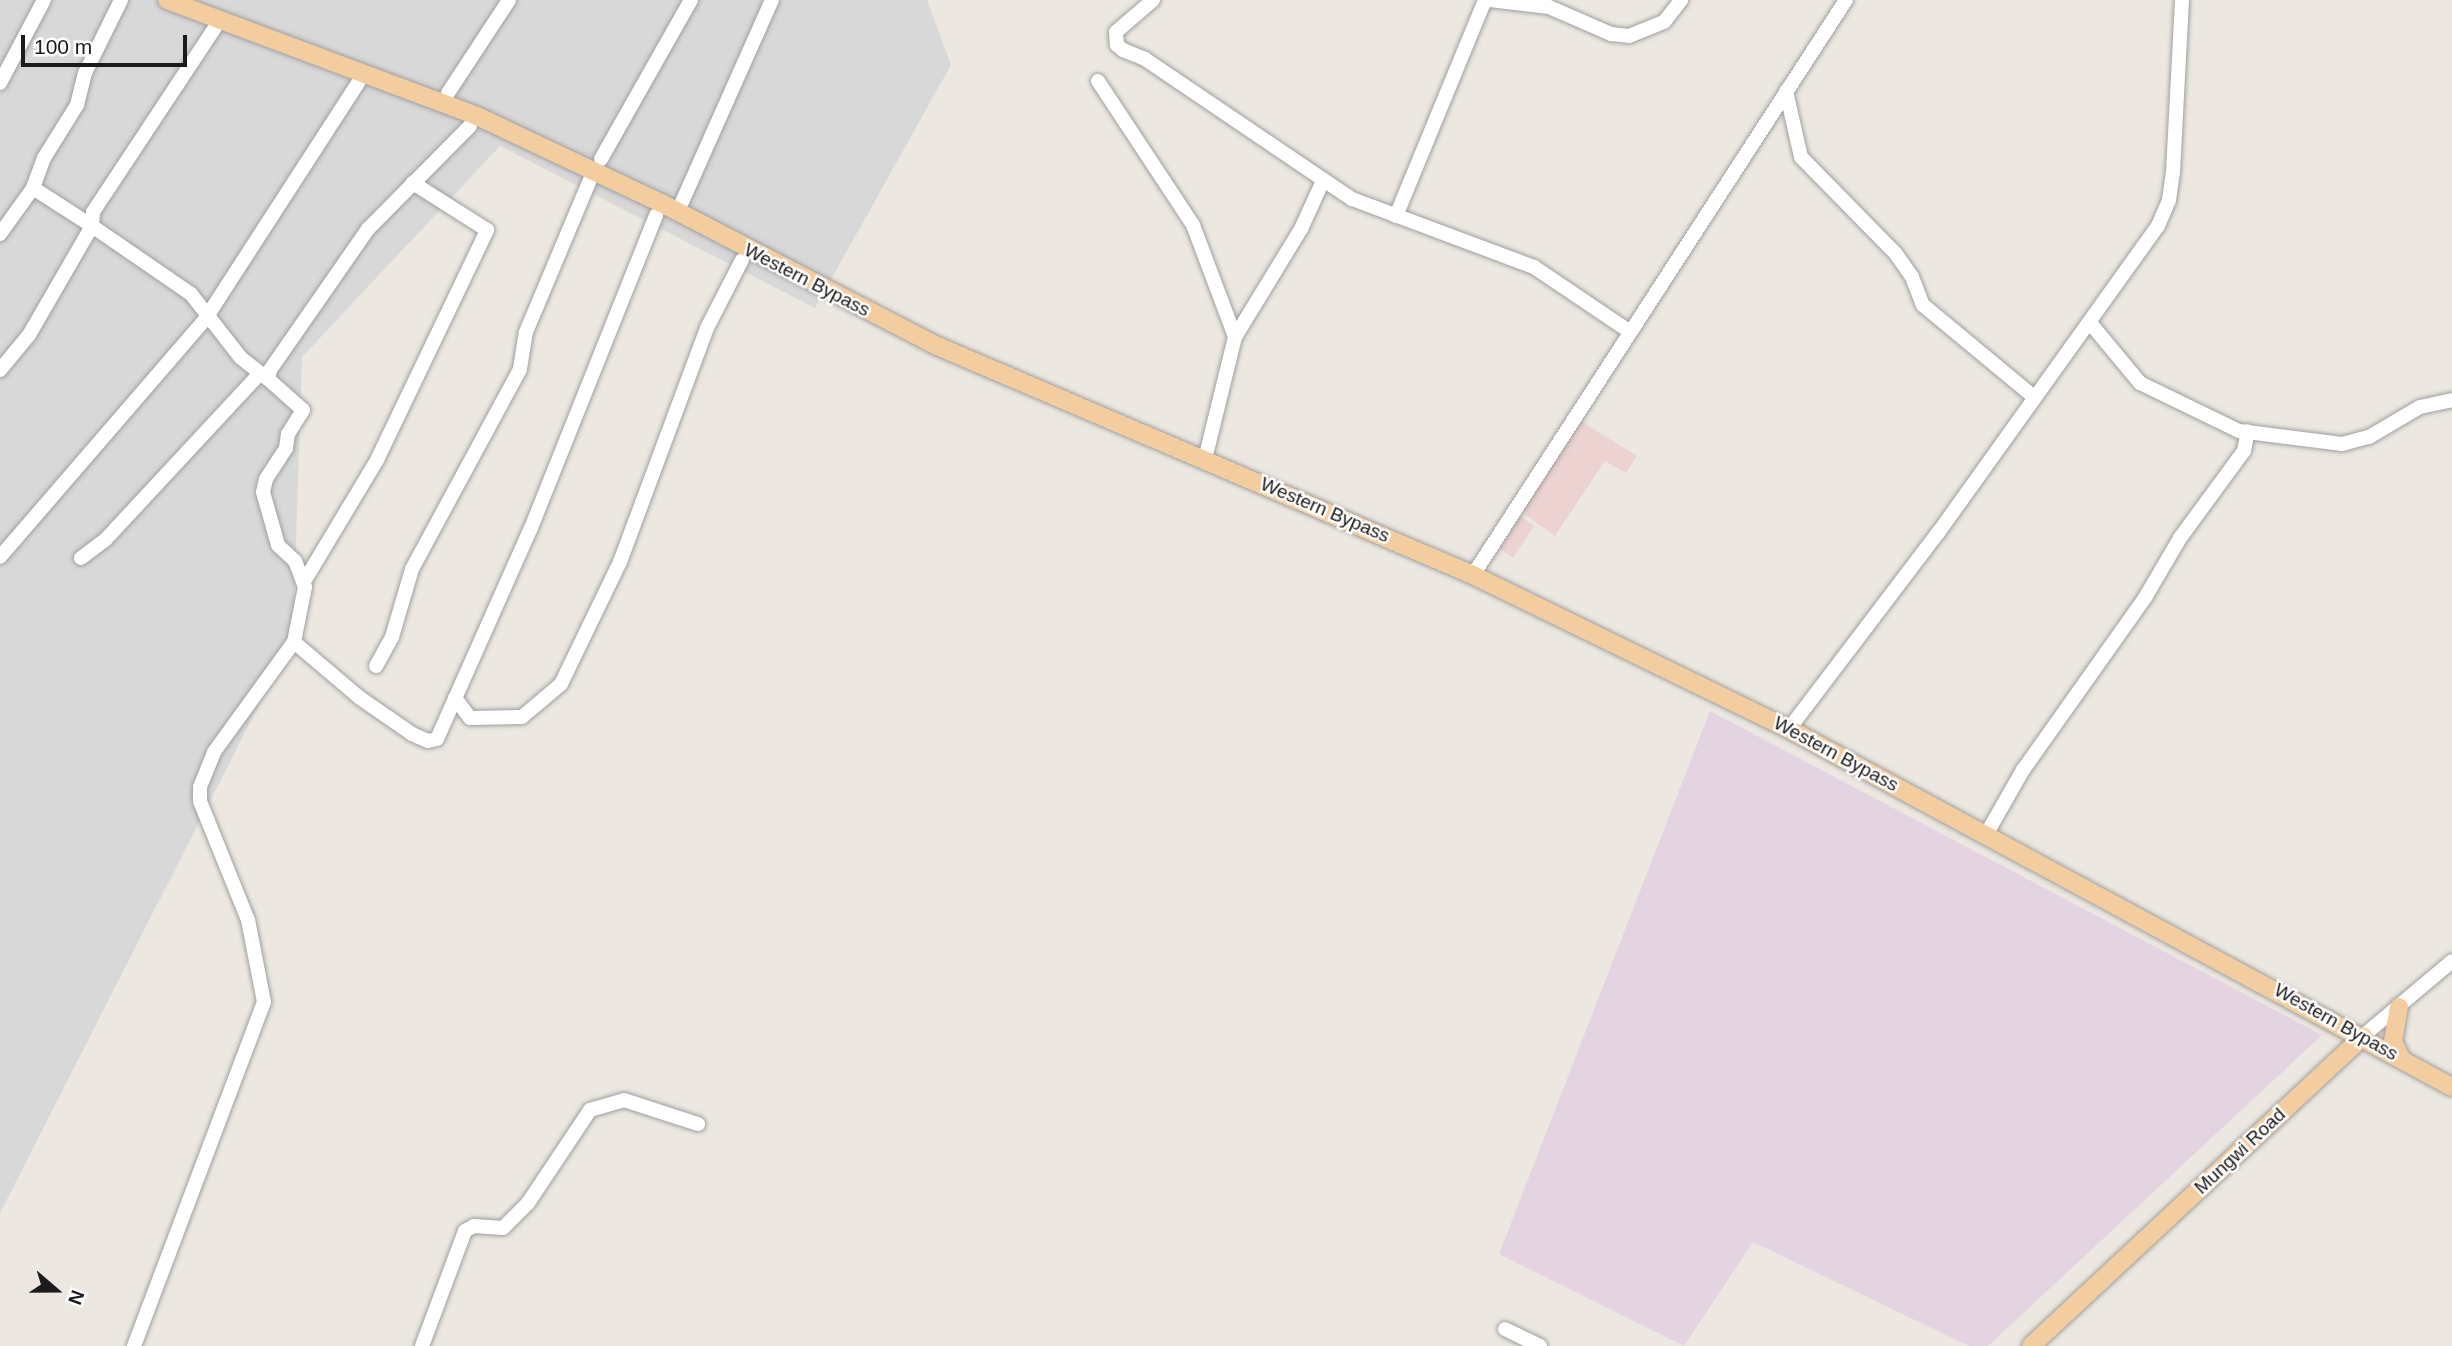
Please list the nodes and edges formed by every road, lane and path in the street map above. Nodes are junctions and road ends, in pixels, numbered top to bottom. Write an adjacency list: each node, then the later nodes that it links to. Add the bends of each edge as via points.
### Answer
1 (44, 0): 15 (street)
2 (121, 0): 24 (street, via 85,73 77,105 44,158)
3 (167, 0): 40 (main road, Western Bypass, via 477,116 661,203 935,345)
4 (509, 0): 18 (street)
5 (691, 0): 20 (street)
6 (772, 0): 25 (street)
7 (1153, 0): 23 (street, via 1121,24 1117,45 1207,101)
8 (1485, 0): 27 (street)
9 (1490, 0): 10 (street, via 1549,7 1611,34 1629,36 1664,22)
10 (1681, 0)
11 (1846, 0): 17 (street)
12 (2182, 0): 32 (street, via 2169,200 2149,241)
13 (215, 28): 28 (street, via 93,212)
14 (1098, 81): 34 (street, via 1193,225)
15 (0, 83)
16 (358, 83): 31 (street)
17 (1786, 91): 33 (street); 37 (street, via 1801,157 1896,254 1923,305)
18 (448, 93)
19 (470, 126): 22 (street)
20 (601, 159)
21 (590, 180): 46 (street, via 526,332 520,369 412,569 392,637)
22 (413, 183): 36 (street, via 368,229); 44 (street, via 487,230 377,460)
23 (1322, 183): 27 (street); 34 (street, via 1301,229)
24 (33, 188): 28 (street); 29 (street)
25 (682, 202)
26 (656, 215): 47 (street, via 531,528)
27 (1396, 216): 33 (street, via 1534,267)
28 (92, 226): 31 (street, via 191,294); 35 (street, via 29,335)
29 (0, 234)
30 (742, 260): 47 (street, via 708,328 620,562 561,684 522,717 470,718)
31 (206, 318): 36 (street); 41 (street)
32 (2091, 324): 37 (street); 39 (street, via 2140,383 2227,428)
33 (1629, 331): 43 (street)
34 (1235, 337): 40 (street)
35 (0, 370)
36 (264, 376): 42 (street, via 106,539); 44 (street, via 303,410 266,479 264,492 278,545 295,561)
37 (2034, 397): 48 (street, via 1946,523)
38 (2452, 400): 39 (street, via 2420,407 2369,438 2342,444)
39 (2248, 431): 49 (street, via 2244,451 2023,770)
40 (1205, 458): 43 (main road, Western Bypass)
41 (0, 556)
42 (81, 558)
43 (1473, 575): 48 (main road, Western Bypass)
44 (305, 580): 45 (street)
45 (294, 642): 47 (street, via 359,698 428,741 438,739); 59 (street, via 214,752 200,787 200,801 248,920 264,1002)
46 (376, 666)
47 (456, 698)
48 (1789, 729): 49 (main road, Western Bypass)
49 (1987, 833): 52 (main road, Western Bypass)
50 (2452, 961): 51 (street, Mungwi Road)
51 (2399, 1006): 53 (street, Mungwi Road); 54 (main road, via 2392,1024 2393,1042)
52 (2332, 1019): 53 (main road, Western Bypass); 55 (main road, via 2339,1048)
53 (2363, 1036): 54 (main road, Western Bypass); 55 (main road, Mungwi Road)
54 (2401, 1058): 55 (main road, via 2368,1053); 56 (main road, Western Bypass)
55 (2336, 1062): 62 (main road, Mungwi Road)
56 (2452, 1087)
57 (698, 1124): 60 (street, via 624,1100 590,1110 528,1203 503,1228 474,1226 465,1231)
58 (1505, 1329): 61 (street)
59 (134, 1346)
60 (422, 1346)
61 (1540, 1346)
62 (2031, 1346)

